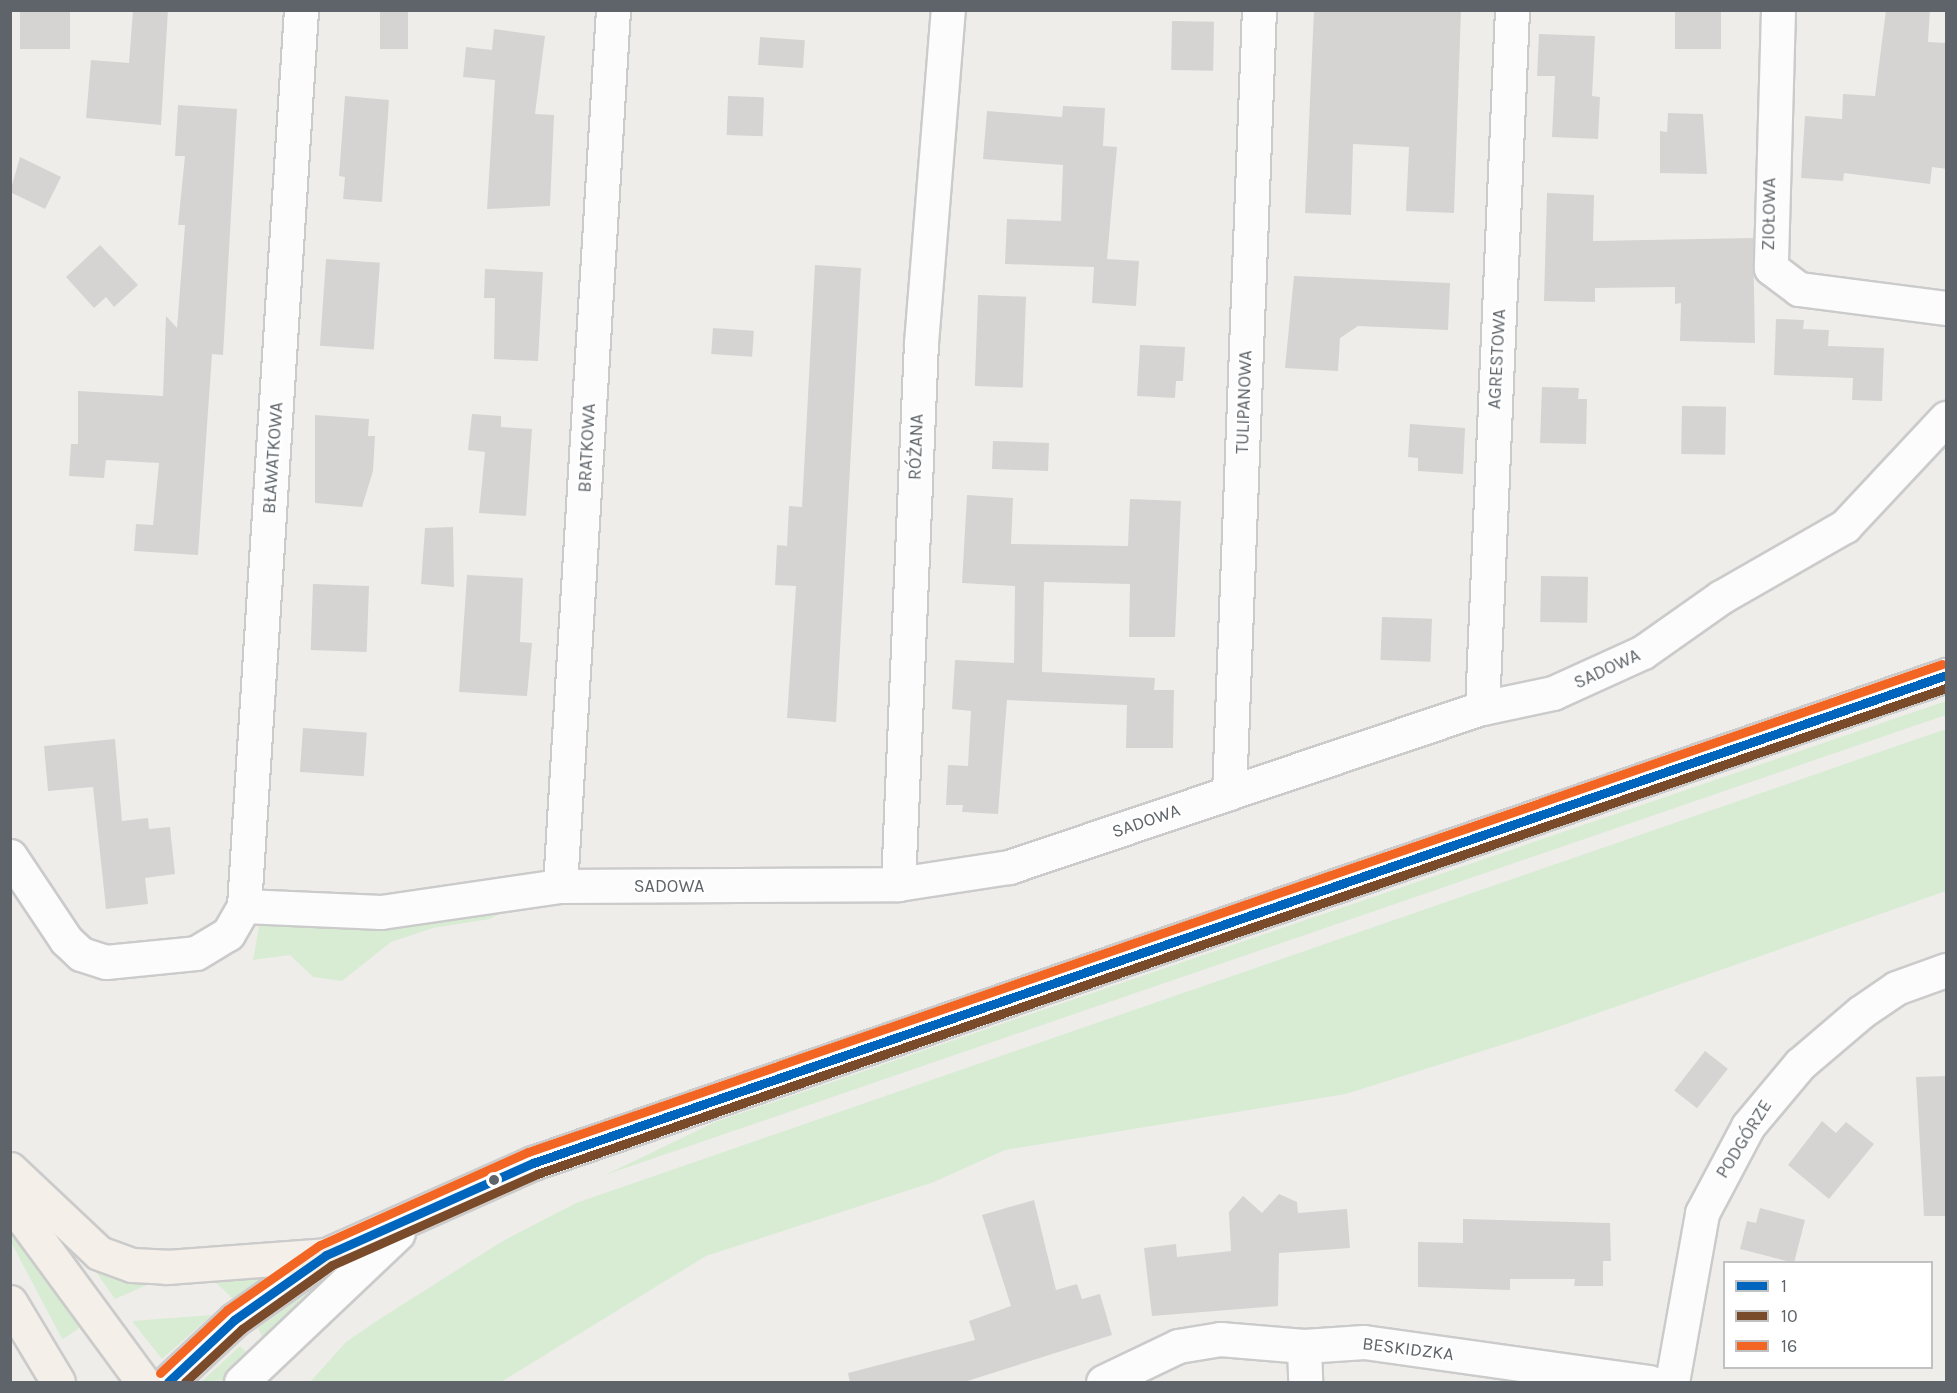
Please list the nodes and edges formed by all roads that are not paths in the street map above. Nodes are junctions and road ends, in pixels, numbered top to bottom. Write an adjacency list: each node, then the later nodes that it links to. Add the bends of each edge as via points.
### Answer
1 (301, 10): 15 (street, BŁAWATKOWA)
2 (613, 10): 14 (street, BRATKOWA)
3 (948, 10): 13 (street, RÓŻANA, via 921,343)
4 (1259, 10): 11 (street, TULIPANOWA)
5 (1512, 10): 10 (street, AGRESTOWA)
6 (1778, 10): 7 (street, ZIOŁOWA, via 1771,268 1799,289)
7 (1947, 308)
8 (1947, 418): 10 (street, SADOWA, via 1845,526 1721,597 1643,652 1553,693)
9 (1947, 675): 19 (street, via 532,1163)
10 (1482, 708): 11 (street, SADOWA)
11 (1229, 793): 13 (street, SADOWA, via 1010,867)
12 (10, 856): 15 (street, via 66,940 81,954 106,962 196,953 228,934)
13 (897, 884): 14 (street, SADOWA)
14 (560, 886): 15 (street, SADOWA, via 381,912)
15 (244, 906)
16 (1941, 971): 30 (street, PODGÓRZE, via 1896,988 1830,1036 1748,1126 1702,1213)
17 (10, 1168): 20 (main road, via 99,1253 132,1265 167,1268)
18 (10, 1201): 24 (main road)
19 (410, 1222): 20 (street); 26 (street)
20 (326, 1255): 25 (street, via 234,1320)
21 (10, 1302): 23 (main road)
22 (1304, 1346): 27 (street, BESKIDZKA, via 1220,1339 1178,1346); 28 (street); 29 (street, BESKIDZKA, via 1364,1342)
23 (58, 1383)
24 (143, 1383)
25 (168, 1383)
26 (241, 1383)
27 (1103, 1383)
28 (1305, 1383)
29 (1649, 1383)
30 (1672, 1383)

